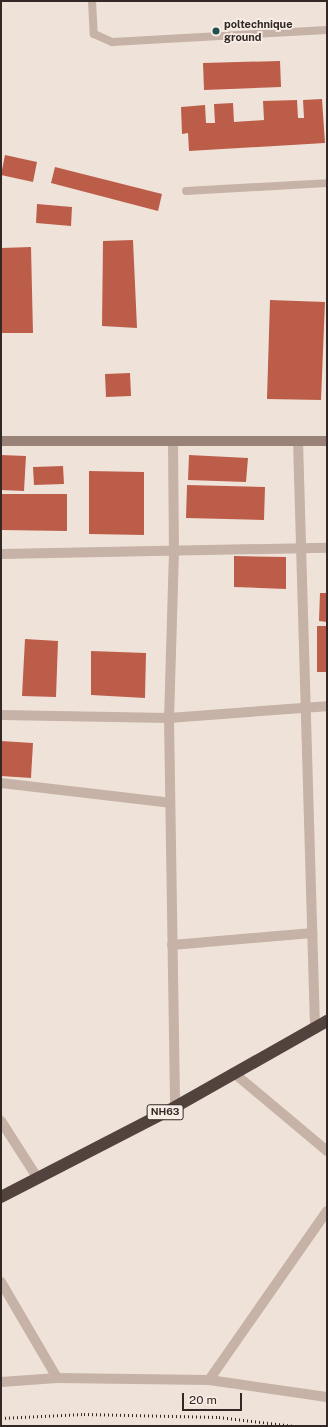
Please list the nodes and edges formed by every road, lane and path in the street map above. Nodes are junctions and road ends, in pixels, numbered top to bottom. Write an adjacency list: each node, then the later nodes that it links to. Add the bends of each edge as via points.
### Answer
1 (92, 1): 2 (lane, via 94,34 112,42)
2 (327, 30)
3 (327, 183): 4 (lane)
4 (186, 192)
5 (327, 440): 7 (street)
6 (1, 441): 8 (street)
7 (298, 441): 8 (street); 10 (street)
8 (173, 442): 11 (street)
9 (327, 548): 10 (street)
10 (301, 549): 11 (street); 14 (street)
11 (174, 551): 12 (street); 16 (street)
12 (1, 554)
13 (327, 706): 14 (street)
14 (306, 707): 16 (street); 19 (street)
15 (1, 716): 16 (street)
16 (169, 718): 18 (street)
17 (1, 783): 18 (street)
18 (170, 803): 20 (street)
19 (312, 933): 20 (street); 22 (street)
20 (172, 945): 24 (street)
21 (327, 1022): 22 (highway, NH63)
22 (315, 1029): 23 (highway, NH63)
23 (234, 1073): 24 (highway, NH63); 26 (street)
24 (175, 1107): 27 (highway, NH63)
25 (1, 1121): 27 (street)
26 (327, 1151)
27 (37, 1177): 28 (highway, NH63)
28 (1, 1197)
29 (327, 1210): 32 (street)
30 (1, 1282): 31 (street)
31 (57, 1378): 32 (street); 33 (street)
32 (209, 1380): 34 (street)
33 (1, 1382)
34 (327, 1397)

